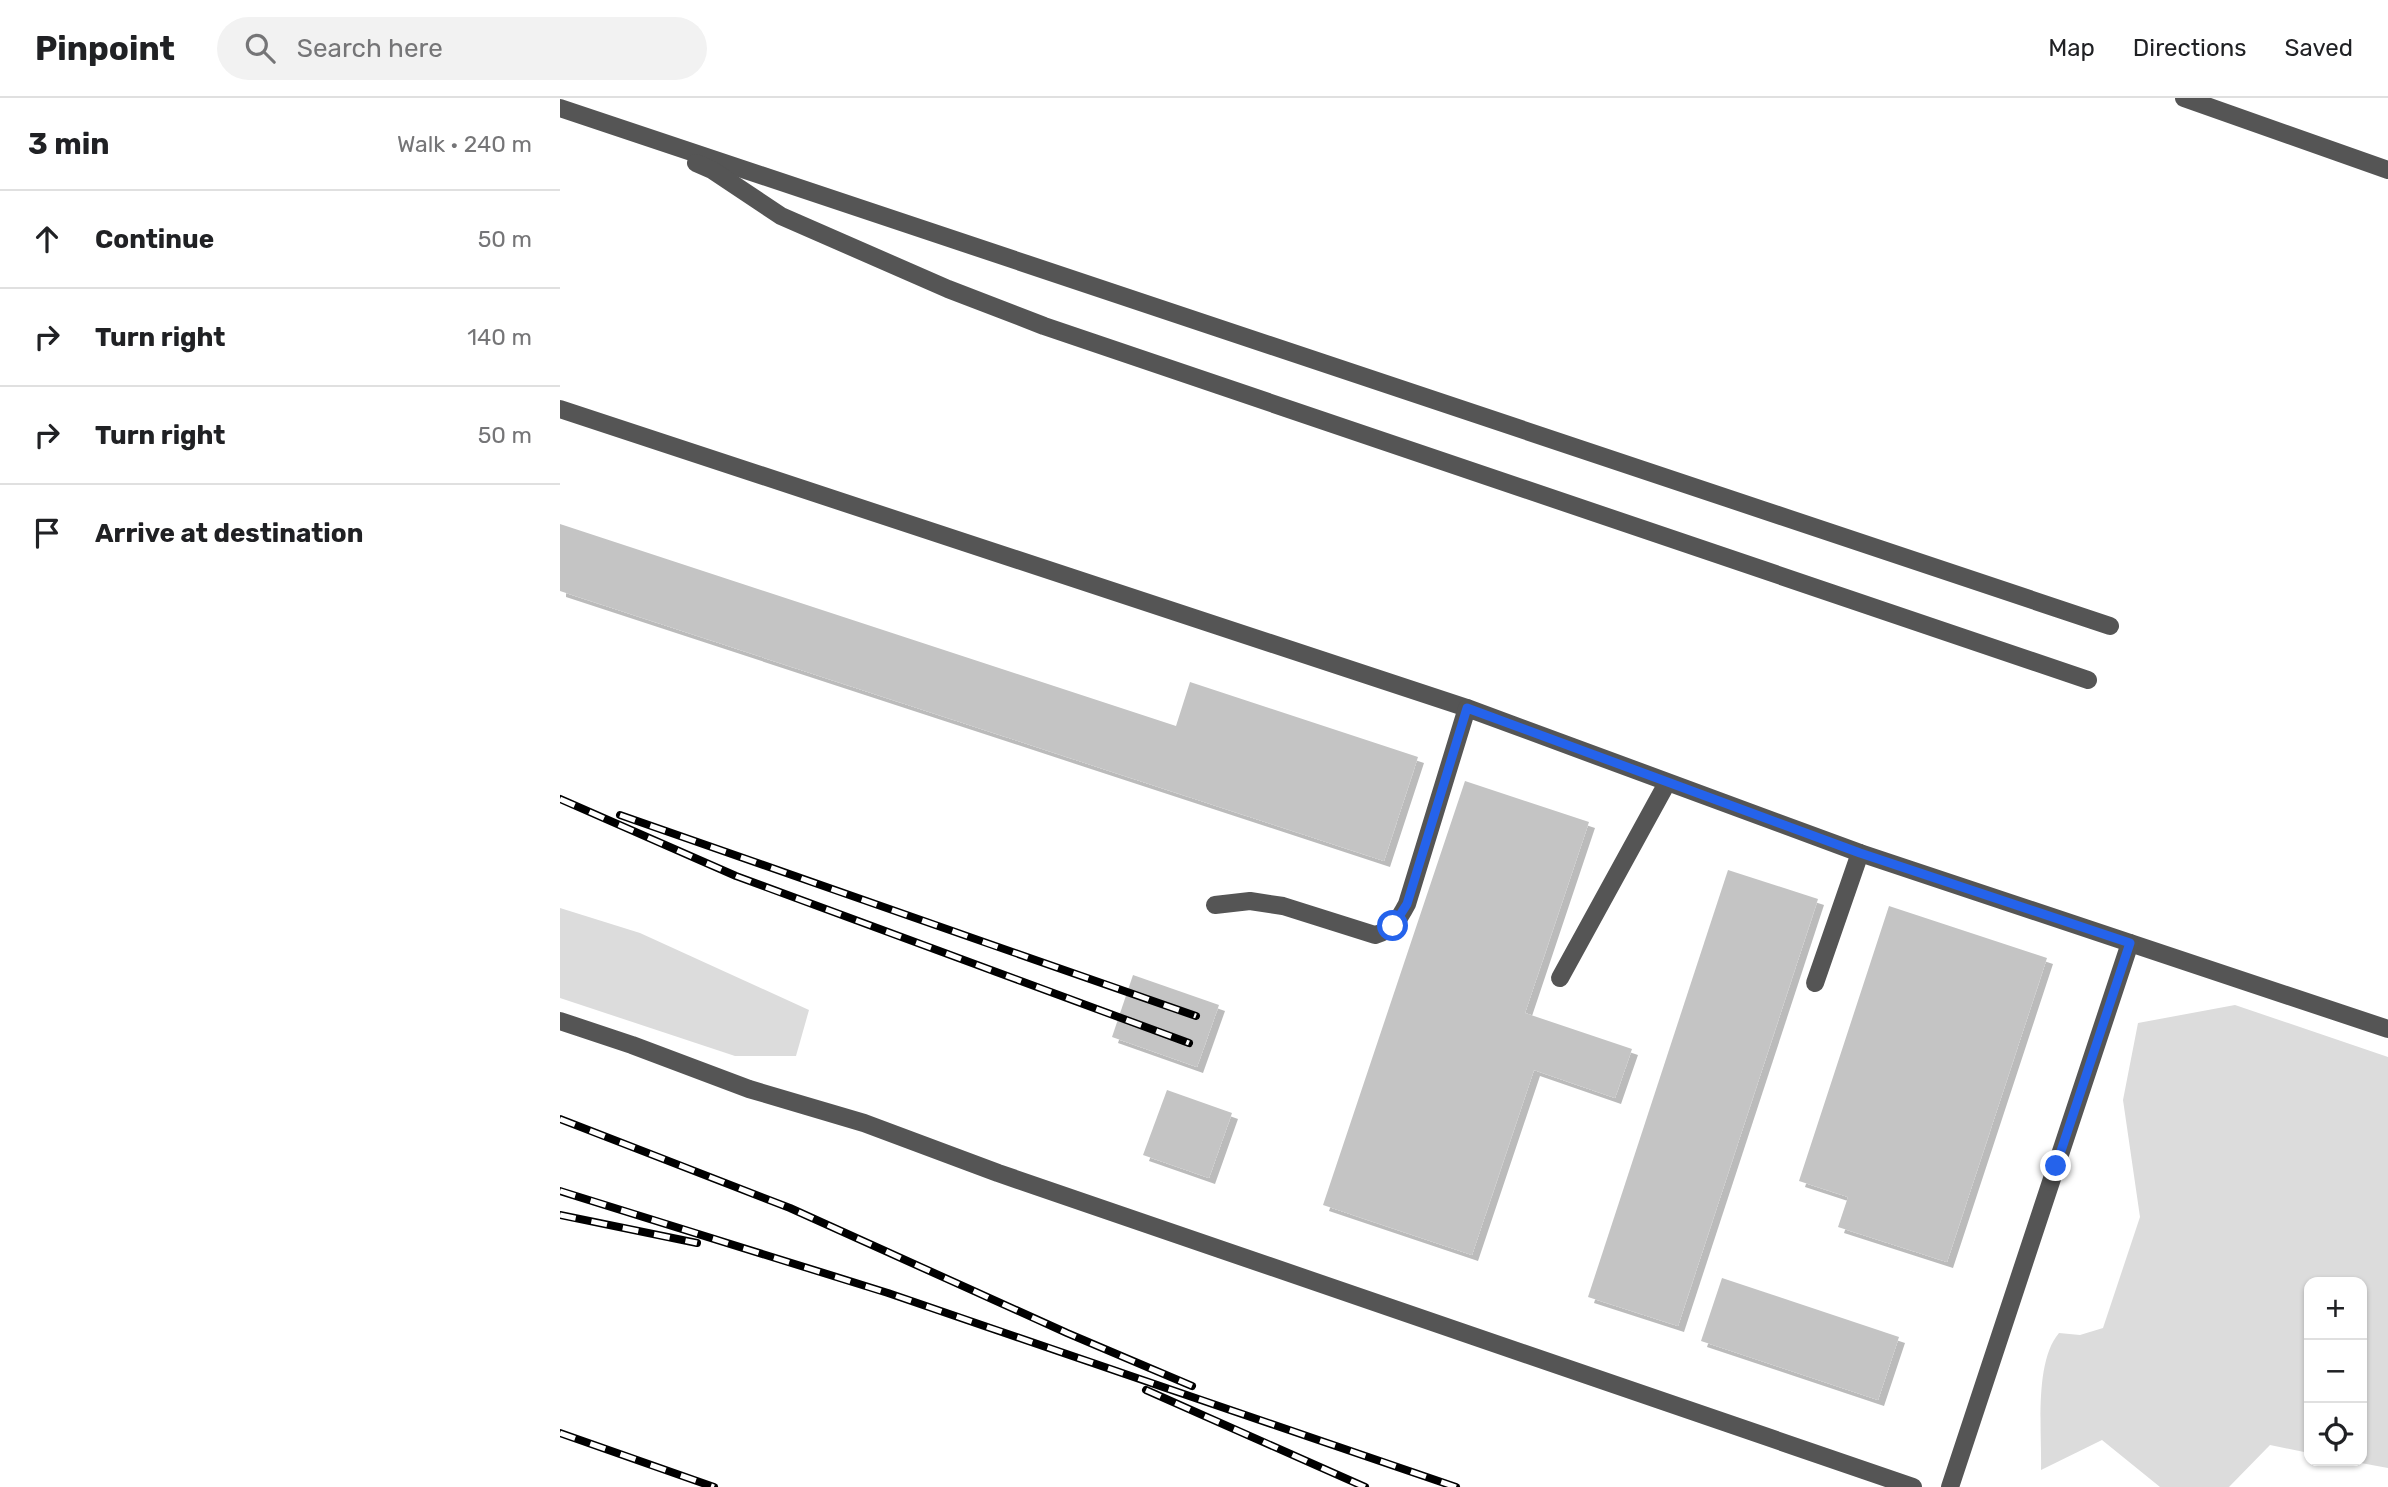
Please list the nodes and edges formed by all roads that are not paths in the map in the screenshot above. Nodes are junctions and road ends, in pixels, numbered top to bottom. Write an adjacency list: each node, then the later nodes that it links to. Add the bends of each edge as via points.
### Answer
1 (2184, 98): 4 (street)
2 (560, 108): 3 (street)
3 (595, 119): 6 (street); 7 (street, via 712,170 781,216 1044,326)
4 (2388, 170)
5 (560, 409): 8 (street)
6 (2110, 626)
7 (2088, 680)
8 (1467, 708): 9 (street); 11 (street, via 1407,904 1393,926 1375,935 1283,906 1250,901)
9 (1667, 783): 10 (street); 13 (street)
10 (1860, 853): 12 (street); 14 (street)
11 (1215, 905)
12 (2130, 943): 16 (street); 18 (street)
13 (1560, 978)
14 (1815, 983)
15 (560, 1021): 17 (street)
16 (2388, 1029)
17 (1913, 1487)
18 (1950, 1487)

